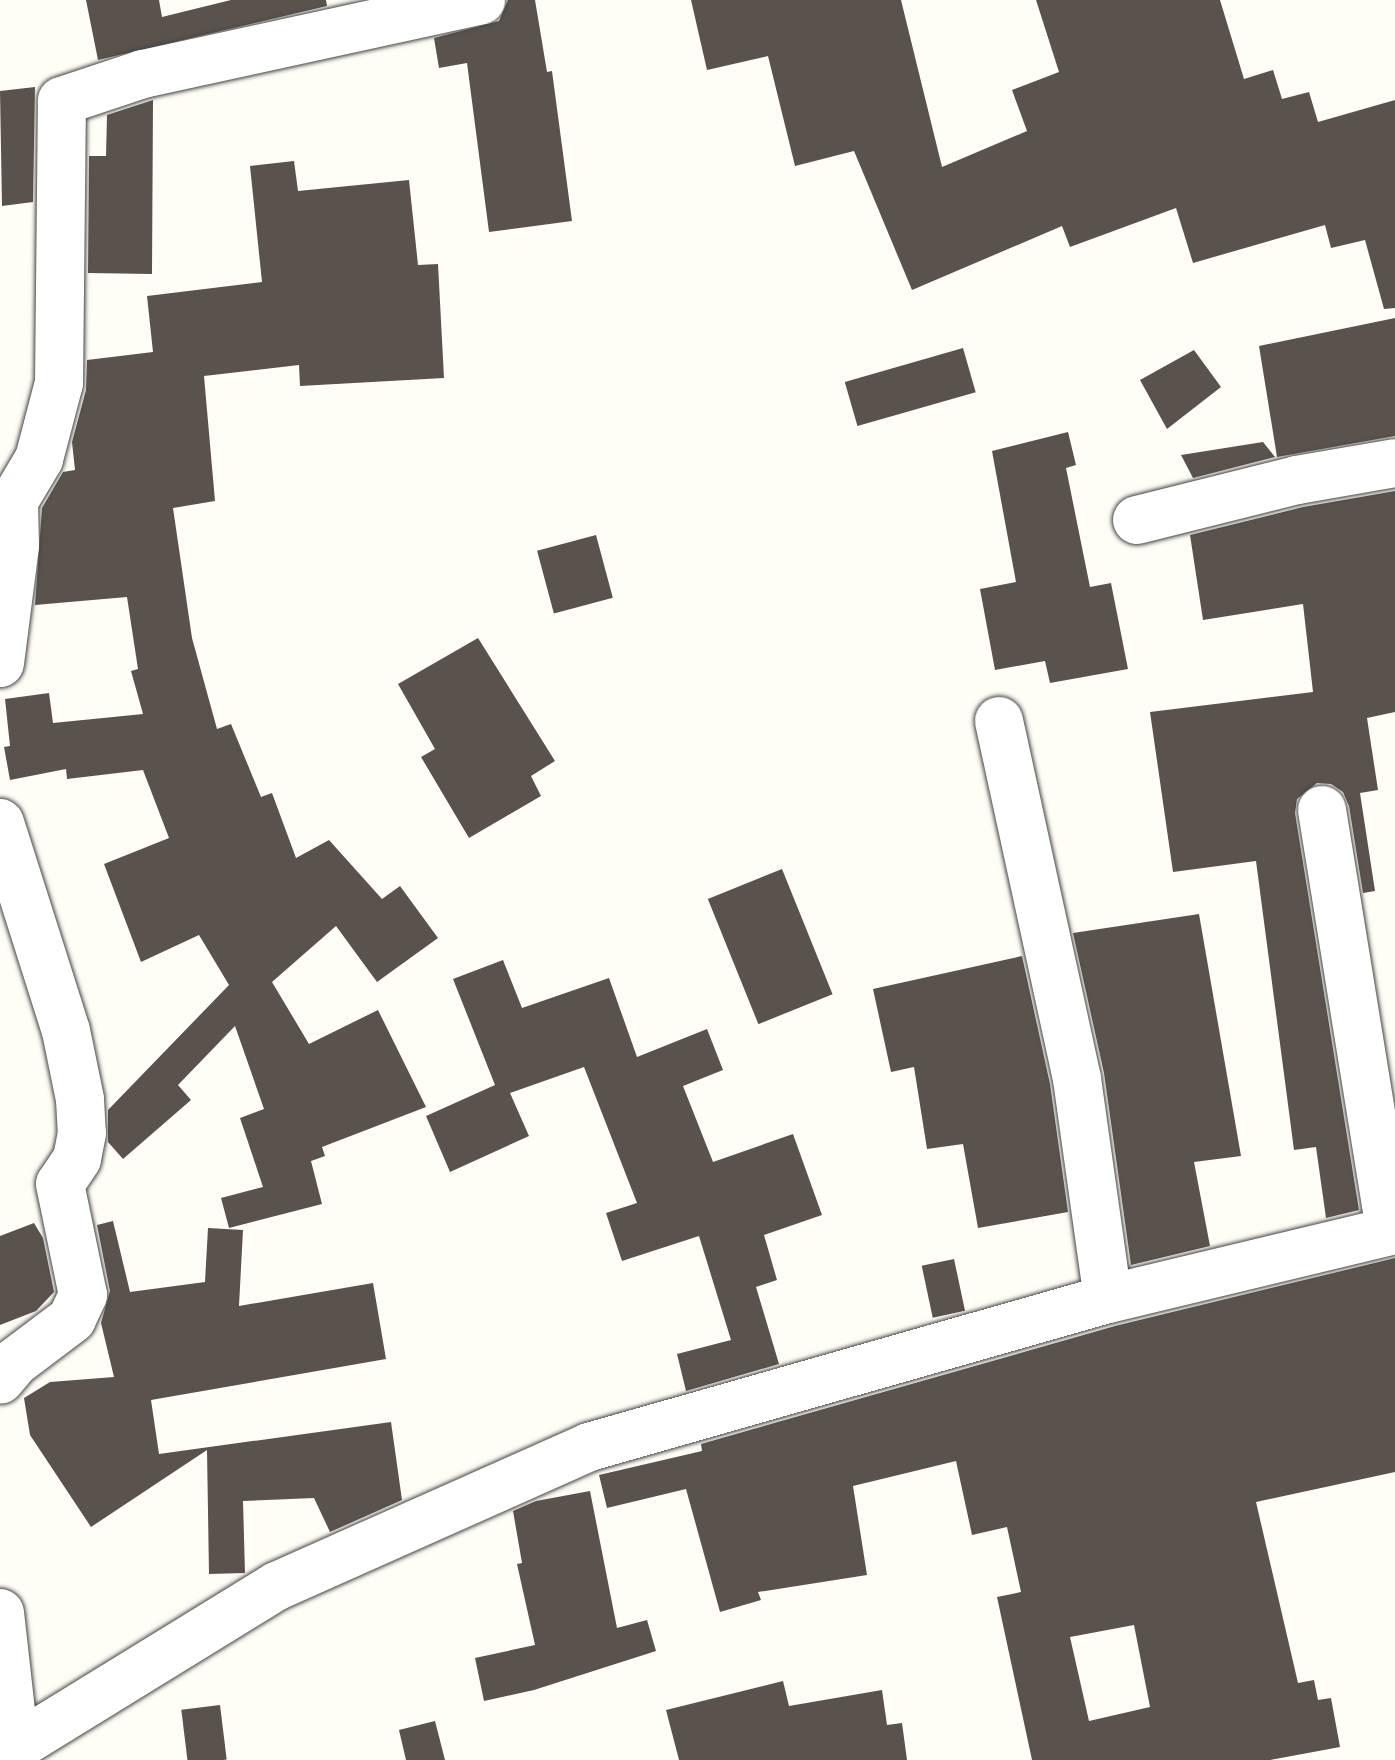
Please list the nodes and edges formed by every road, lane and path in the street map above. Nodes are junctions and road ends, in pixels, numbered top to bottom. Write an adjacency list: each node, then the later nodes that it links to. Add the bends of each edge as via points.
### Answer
1 (481, 0): 4 (street, via 144,74 62,101 59,382 39,459 14,500)
2 (1395, 463): 3 (street)
3 (1137, 520)
4 (0, 663)
5 (999, 721): 9 (street, via 1077,1078)
6 (1322, 810): 8 (street)
7 (0, 823): 10 (street, via 66,1031 80,1100 78,1159 60,1184 83,1294 72,1319)
8 (1393, 1231): 9 (street)
9 (1108, 1299): 12 (street, via 589,1447 277,1586)
10 (0, 1380)
11 (0, 1614): 12 (street)
12 (10, 1754)

